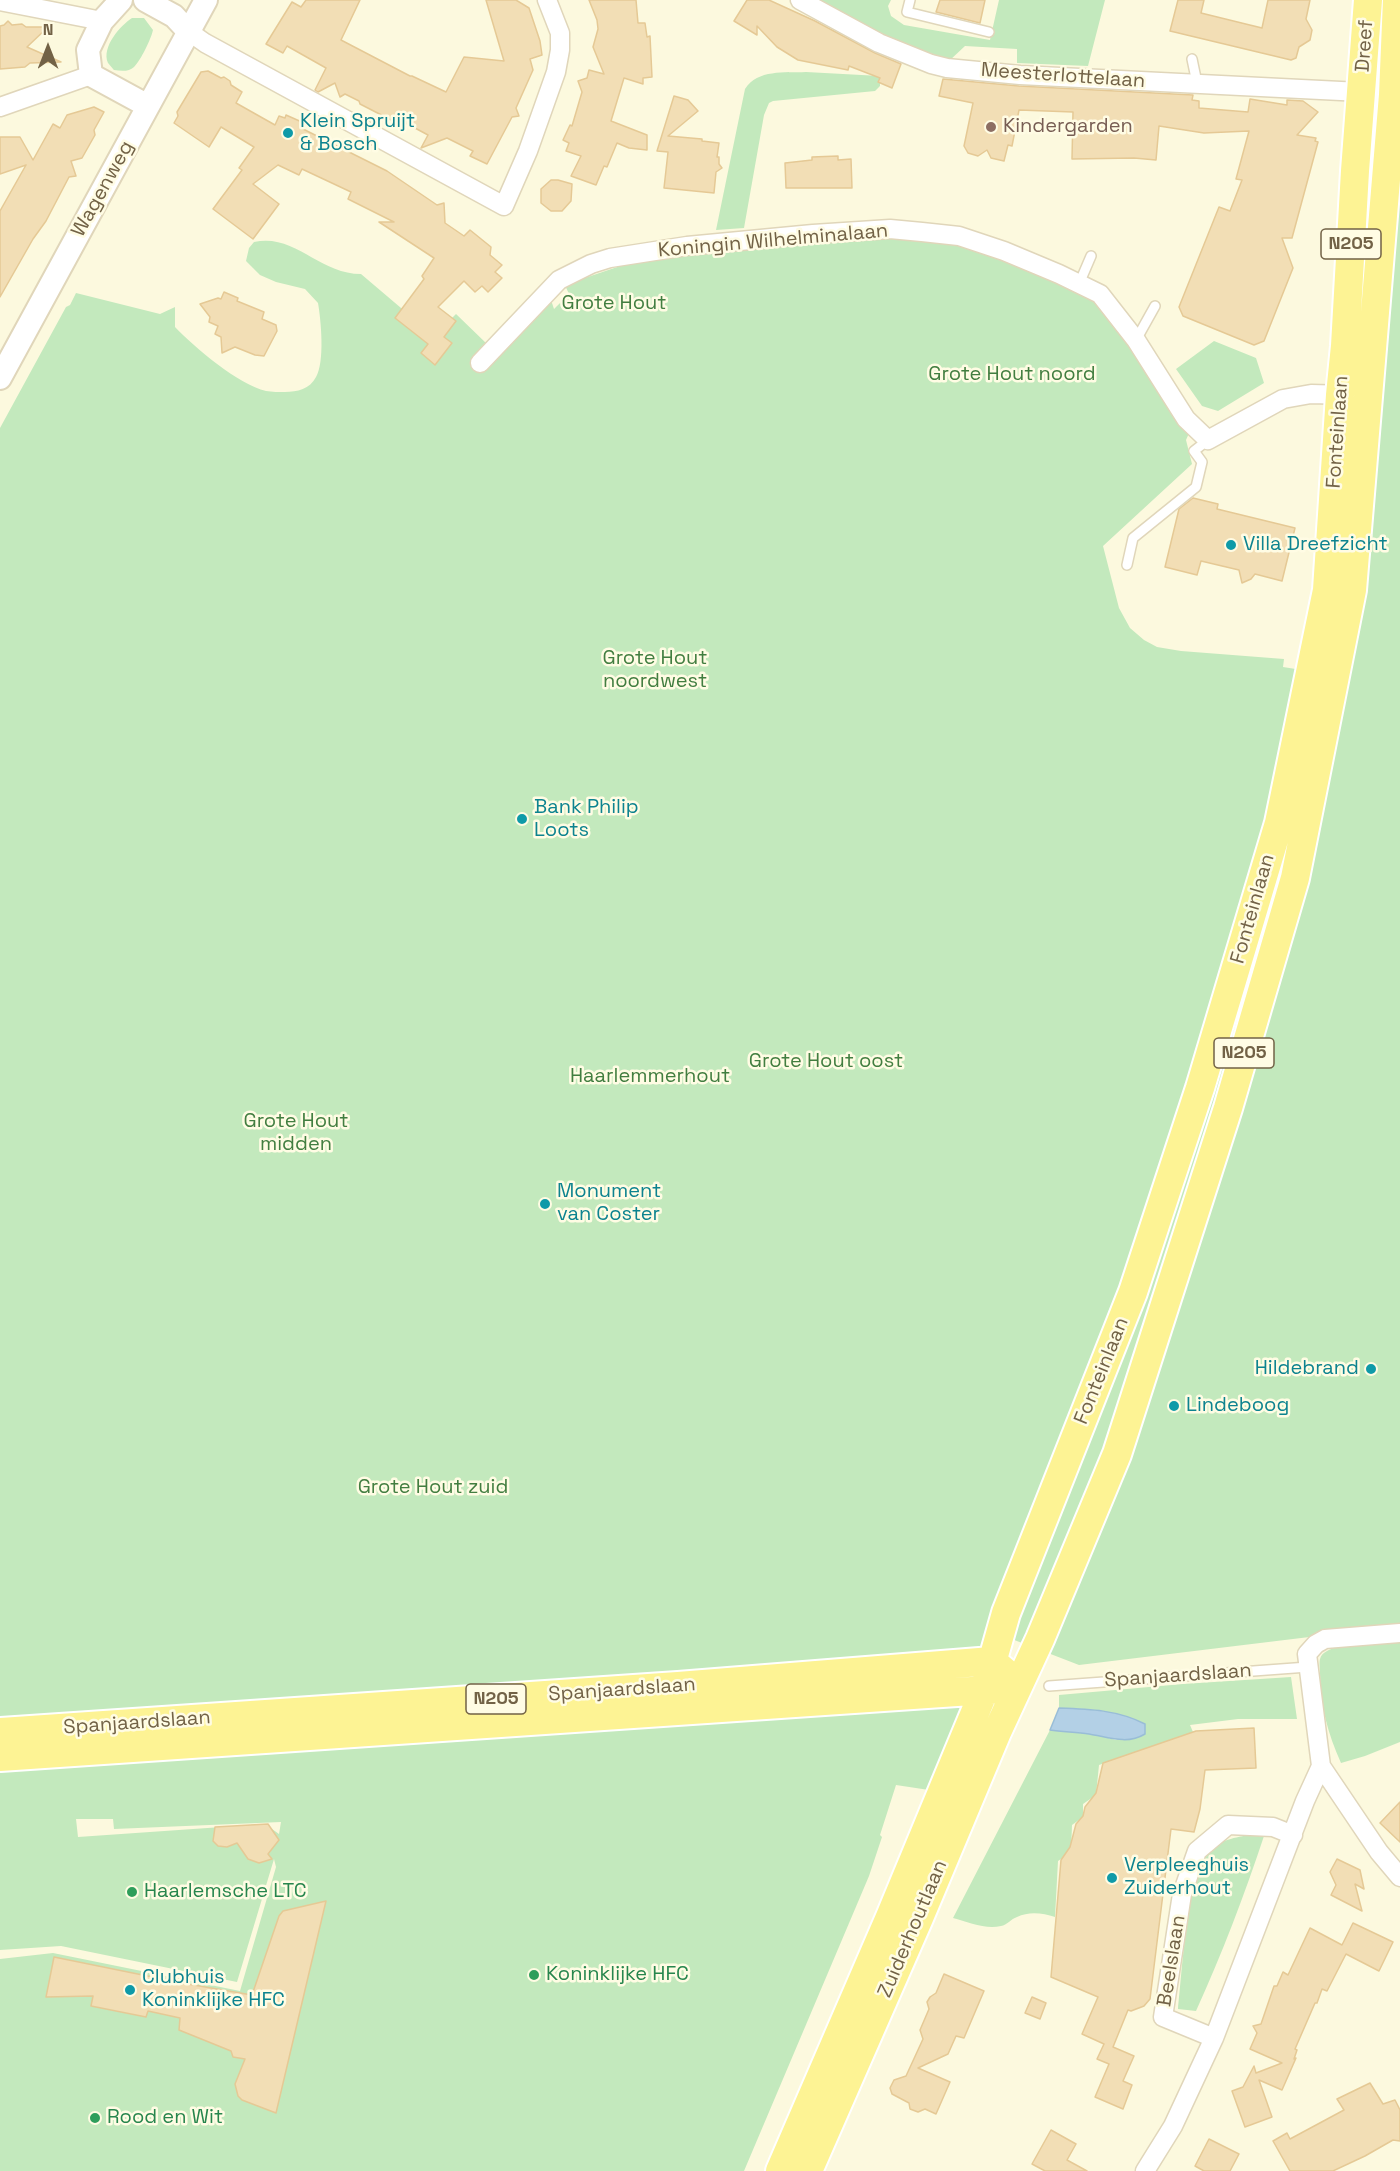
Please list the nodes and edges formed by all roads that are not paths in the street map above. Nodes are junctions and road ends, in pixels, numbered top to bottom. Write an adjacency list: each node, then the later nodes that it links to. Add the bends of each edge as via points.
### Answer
1 (120, 0): 10 (street)
2 (146, 0): 11 (street, via 174,16)
3 (206, 0): 11 (street, Wagenweg)
4 (547, 0): 11 (street, via 560,33 556,72 504,206)
5 (800, 0): 15 (street, Meesterlottelaan, via 879,44 931,64 1011,74)
6 (910, 0): 12 (lane, via 907,12)
7 (1368, 0): 16 (main road, Dreef / N205)
8 (1397, 0): 17 (main road, Dreef / N205)
9 (0, 1): 10 (street)
10 (102, 21): 14 (street, via 88,50)
11 (188, 31): 19 (street, Wagenweg)
12 (989, 32)
13 (1192, 60): 15 (lane)
14 (91, 75): 18 (street); 19 (street)
15 (1197, 84): 16 (street, Meesterlottelaan)
16 (1352, 92): 26 (main road, Fonteinlaan / N205, via 1355,171)
17 (1393, 95): 27 (main road, Fonteinlaan / N205)
18 (0, 106)
19 (148, 106): 25 (street, Wagenweg)
20 (1091, 256): 21 (lane)
21 (1079, 284): 23 (street, Koningin Wilhelminalaan, via 1100,294); 24 (street, Koningin Wilhelminalaan, via 1005,251 959,237 922,232 890,229 687,246 610,258 559,280)
22 (1155, 306): 23 (lane)
23 (1136, 340): 28 (street, Koningin Wilhelminalaan, via 1186,419)
24 (480, 363)
25 (0, 378)
26 (1340, 395): 27 (street); 28 (street, via 1311,394 1283,399); 32 (main road, Fonteinlaan / N205, via 1327,590 1279,823 1200,1088 1133,1292 1006,1613)
27 (1368, 396): 33 (main road, Fonteinlaan / N205, via 1352,590 1295,878 1228,1108 1117,1454)
28 (1208, 440): 29 (lane, via 1194,451 1202,462 1204,476 1196,487 1133,538)
29 (1127, 565)
30 (1400, 1633): 31 (street, Spanjaardslaan, via 1325,1639 1316,1644)
31 (1307, 1660): 34 (lane, Spanjaardslaan); 38 (street)
32 (992, 1661): 33 (main road); 35 (main road, Fonteinlaan / N205); 36 (main road, Spanjaardslaan / N205)
33 (1018, 1686): 35 (main road, Spanjaardslaan / N205); 43 (main road, Zuiderhoutlaan)
34 (1049, 1686)
35 (984, 1691): 37 (main road, Spanjaardslaan / N205); 42 (main road, Zuiderhoutlaan)
36 (0, 1732)
37 (0, 1757)
38 (1321, 1766): 39 (street); 40 (street)
39 (1293, 1835): 41 (street); 41 (street, Beelslaan, via 1273,1827 1228,1825 1197,1851 1182,1894 1163,2017)
40 (1400, 1877)
41 (1214, 2038): 44 (street, via 1173,2126)
42 (780, 2171)
43 (808, 2171)
44 (1145, 2171)

